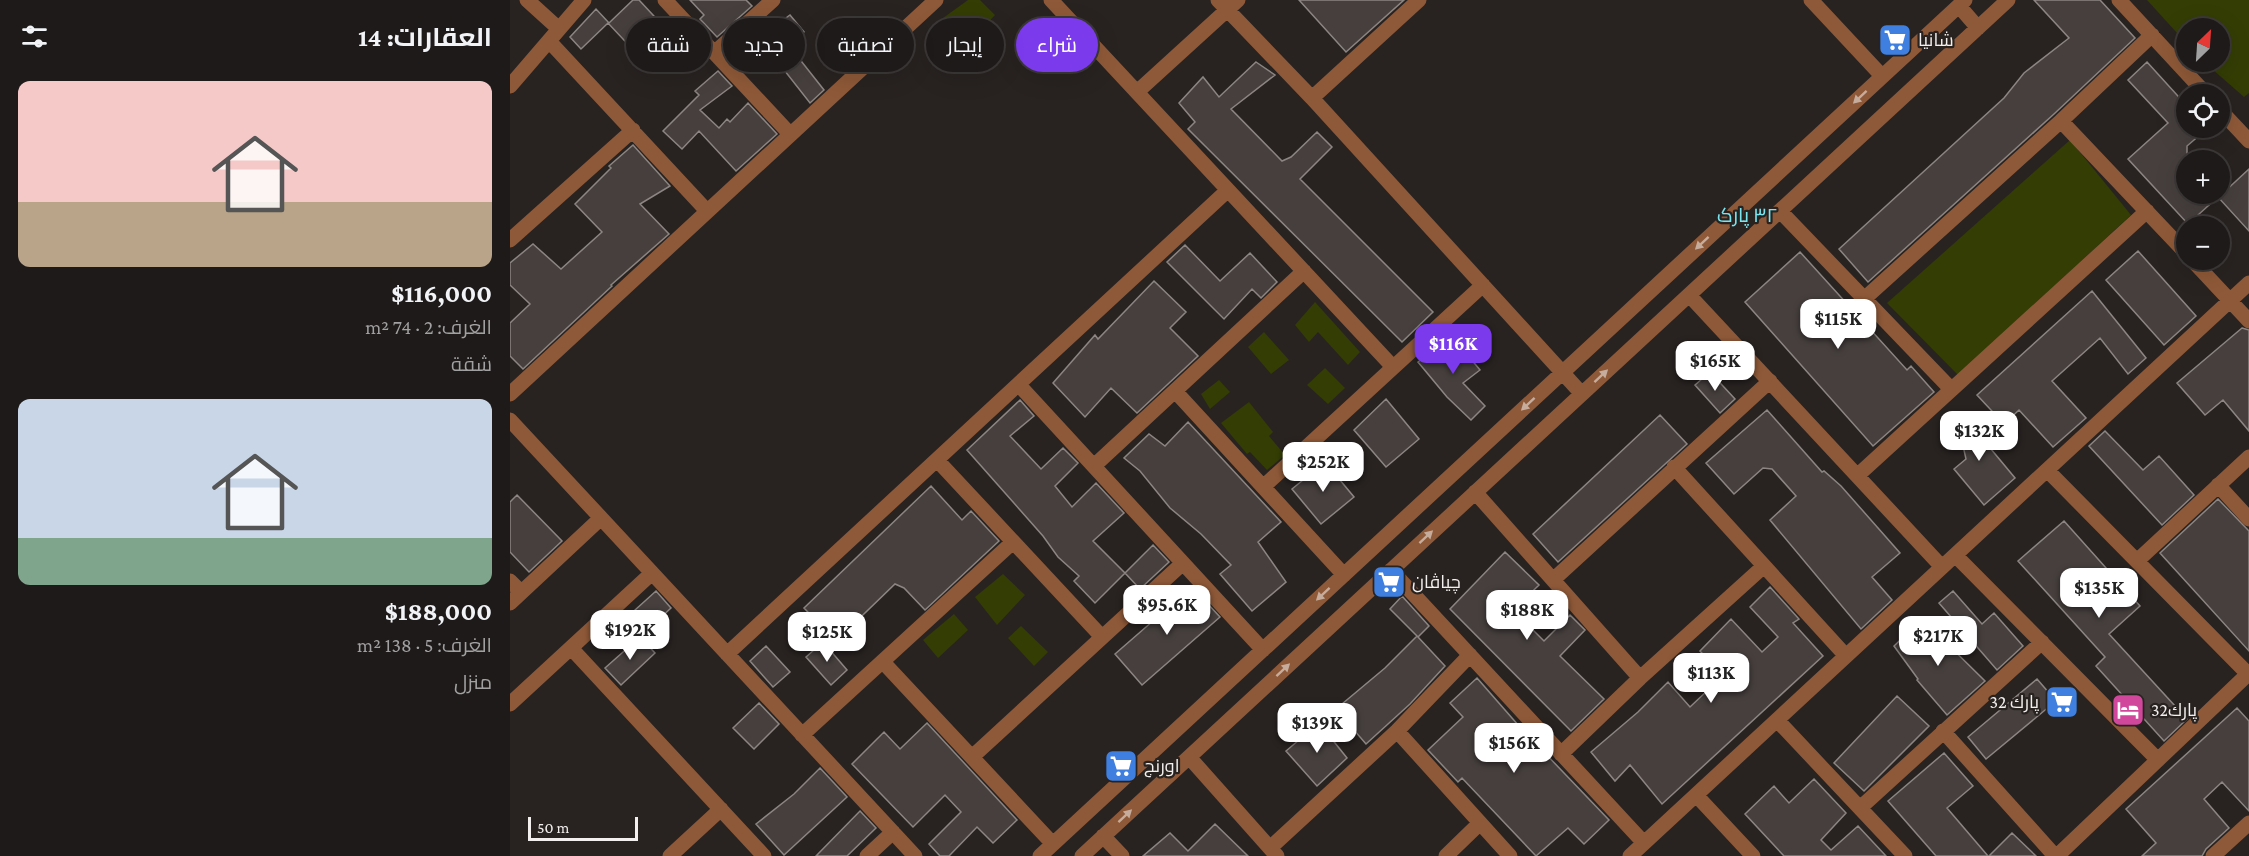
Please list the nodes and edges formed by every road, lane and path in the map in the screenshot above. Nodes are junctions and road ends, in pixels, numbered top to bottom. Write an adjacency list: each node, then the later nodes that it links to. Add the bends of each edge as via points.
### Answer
1 (527, 0): 14 (street)
2 (584, 0): 14 (street)
3 (664, 0): 16 (street)
4 (773, 0): 16 (street)
5 (936, 0): 26 (street)
6 (1051, 0): 20 (street)
7 (1419, 0): 21 (street)
8 (1811, 0): 17 (street)
9 (2008, 0): 13 (street)
10 (2119, 0): 15 (street)
11 (1228, 3): 20 (street); 21 (street)
12 (1962, 3): 13 (street); 17 (street)
13 (1978, 28): 29 (street)
14 (554, 35): 19 (street); 24 (street)
15 (2151, 35): 18 (street); 23 (street)
16 (714, 53): 26 (street)
17 (1882, 76): 42 (street, one-way to 42)
18 (2197, 84)
19 (510, 86)
20 (1137, 92): 27 (street)
21 (1312, 98): 36 (street)
22 (2230, 118): 25 (street)
23 (2061, 121): 30 (street); 38 (street)
24 (633, 130): 28 (street); 31 (street)
25 (2246, 132)
26 (790, 134): 28 (street)
27 (1228, 190): 34 (street); 44 (street)
28 (707, 211): 48 (street)
29 (1780, 211): 37 (street); 38 (street)
30 (2147, 211): 32 (street); 45 (street)
31 (510, 240)
32 (2176, 242)
33 (2201, 270): 39 (street)
34 (1304, 271): 41 (street); 46 (street)
35 (2249, 283): 39 (street)
36 (1483, 285): 41 (street); 42 (street)
37 (1689, 295): 43 (street); 47 (street, one-way to 37)
38 (1864, 299): 45 (street)
39 (2230, 301): 40 (street); 54 (street)
40 (2249, 321)
41 (1393, 368): 57 (street)
42 (1563, 372): 47 (street); 69 (street, one-way to 69)
43 (1770, 381): 53 (street); 55 (street)
44 (1019, 385): 51 (street); 52 (street)
45 (1951, 389): 55 (street)
46 (1175, 391): 52 (street); 57 (street)
47 (1582, 393): 58 (street)
48 (510, 394)
49 (510, 420): 59 (street)
50 (2249, 457): 56 (street)
51 (937, 460): 61 (street); 77 (street)
52 (1095, 465): 64 (street)
53 (1674, 467): 65 (street); 70 (street)
54 (2047, 470): 62 (street); 63 (street)
55 (1858, 475): 66 (street)
56 (2218, 486): 60 (street); 63 (street)
57 (1263, 487): 69 (street)
58 (1475, 492): 67 (street, one-way to 58); 70 (street)
59 (601, 518): 68 (street); 72 (street)
60 (2249, 519)
61 (1013, 542): 73 (street); 80 (street)
62 (1955, 555): 66 (street); 74 (street)
63 (2138, 560): 81 (street)
64 (1183, 563): 73 (street); 76 (street)
65 (1764, 566): 79 (street); 82 (street)
66 (1942, 567): 79 (street)
67 (1391, 570): 78 (street); 90 (street, one-way to 67)
68 (652, 573): 75 (street); 77 (street)
69 (1344, 575): 76 (street, one-way to 76)
70 (1554, 579): 82 (street)
71 (510, 580): 72 (street)
72 (516, 598)
73 (1102, 637): 89 (street)
74 (2042, 642): 86 (street); 91 (street)
75 (571, 648): 83 (street); 96 (street)
76 (1263, 650): 92 (street)
77 (727, 654): 87 (street)
78 (1470, 655): 85 (street); 88 (street)
79 (1846, 656): 84 (street)
80 (883, 662): 87 (street); 89 (street)
81 (2249, 674): 91 (street)
82 (1640, 678): 88 (street)
83 (510, 704)
84 (1777, 720): 93 (street); 95 (street)
85 (1397, 731): 97 (street); 103 (street)
86 (1943, 731): 95 (street); 116 (street)
87 (802, 735): 99 (street)
88 (1561, 754): 101 (street)
89 (972, 757): 102 (street)
90 (1189, 757): 94 (street); 103 (street)
91 (2158, 760): 116 (street)
92 (1122, 781): 94 (street); 102 (street)
93 (1696, 795): 101 (street); 114 (street)
94 (1142, 800): 100 (street, one-way to 94)
95 (1860, 808): 115 (street)
96 (721, 809): 104 (street); 105 (street)
97 (1480, 823): 111 (street); 112 (street)
98 (2249, 823): 117 (street)
99 (893, 832): 106 (street); 107 (street)
100 (1104, 836): 109 (street); 110 (street)
101 (1644, 843): 113 (street)
102 (1053, 844): 108 (street)
103 (1273, 852)
104 (670, 856)
105 (764, 856)
106 (867, 856)
107 (915, 856)
108 (1040, 856)
109 (1082, 856)
110 (1122, 856)
111 (1446, 856)
112 (1510, 856)
113 (1630, 856)
114 (1753, 856)
115 (1905, 856)
116 (2056, 856)
117 (2213, 856)

